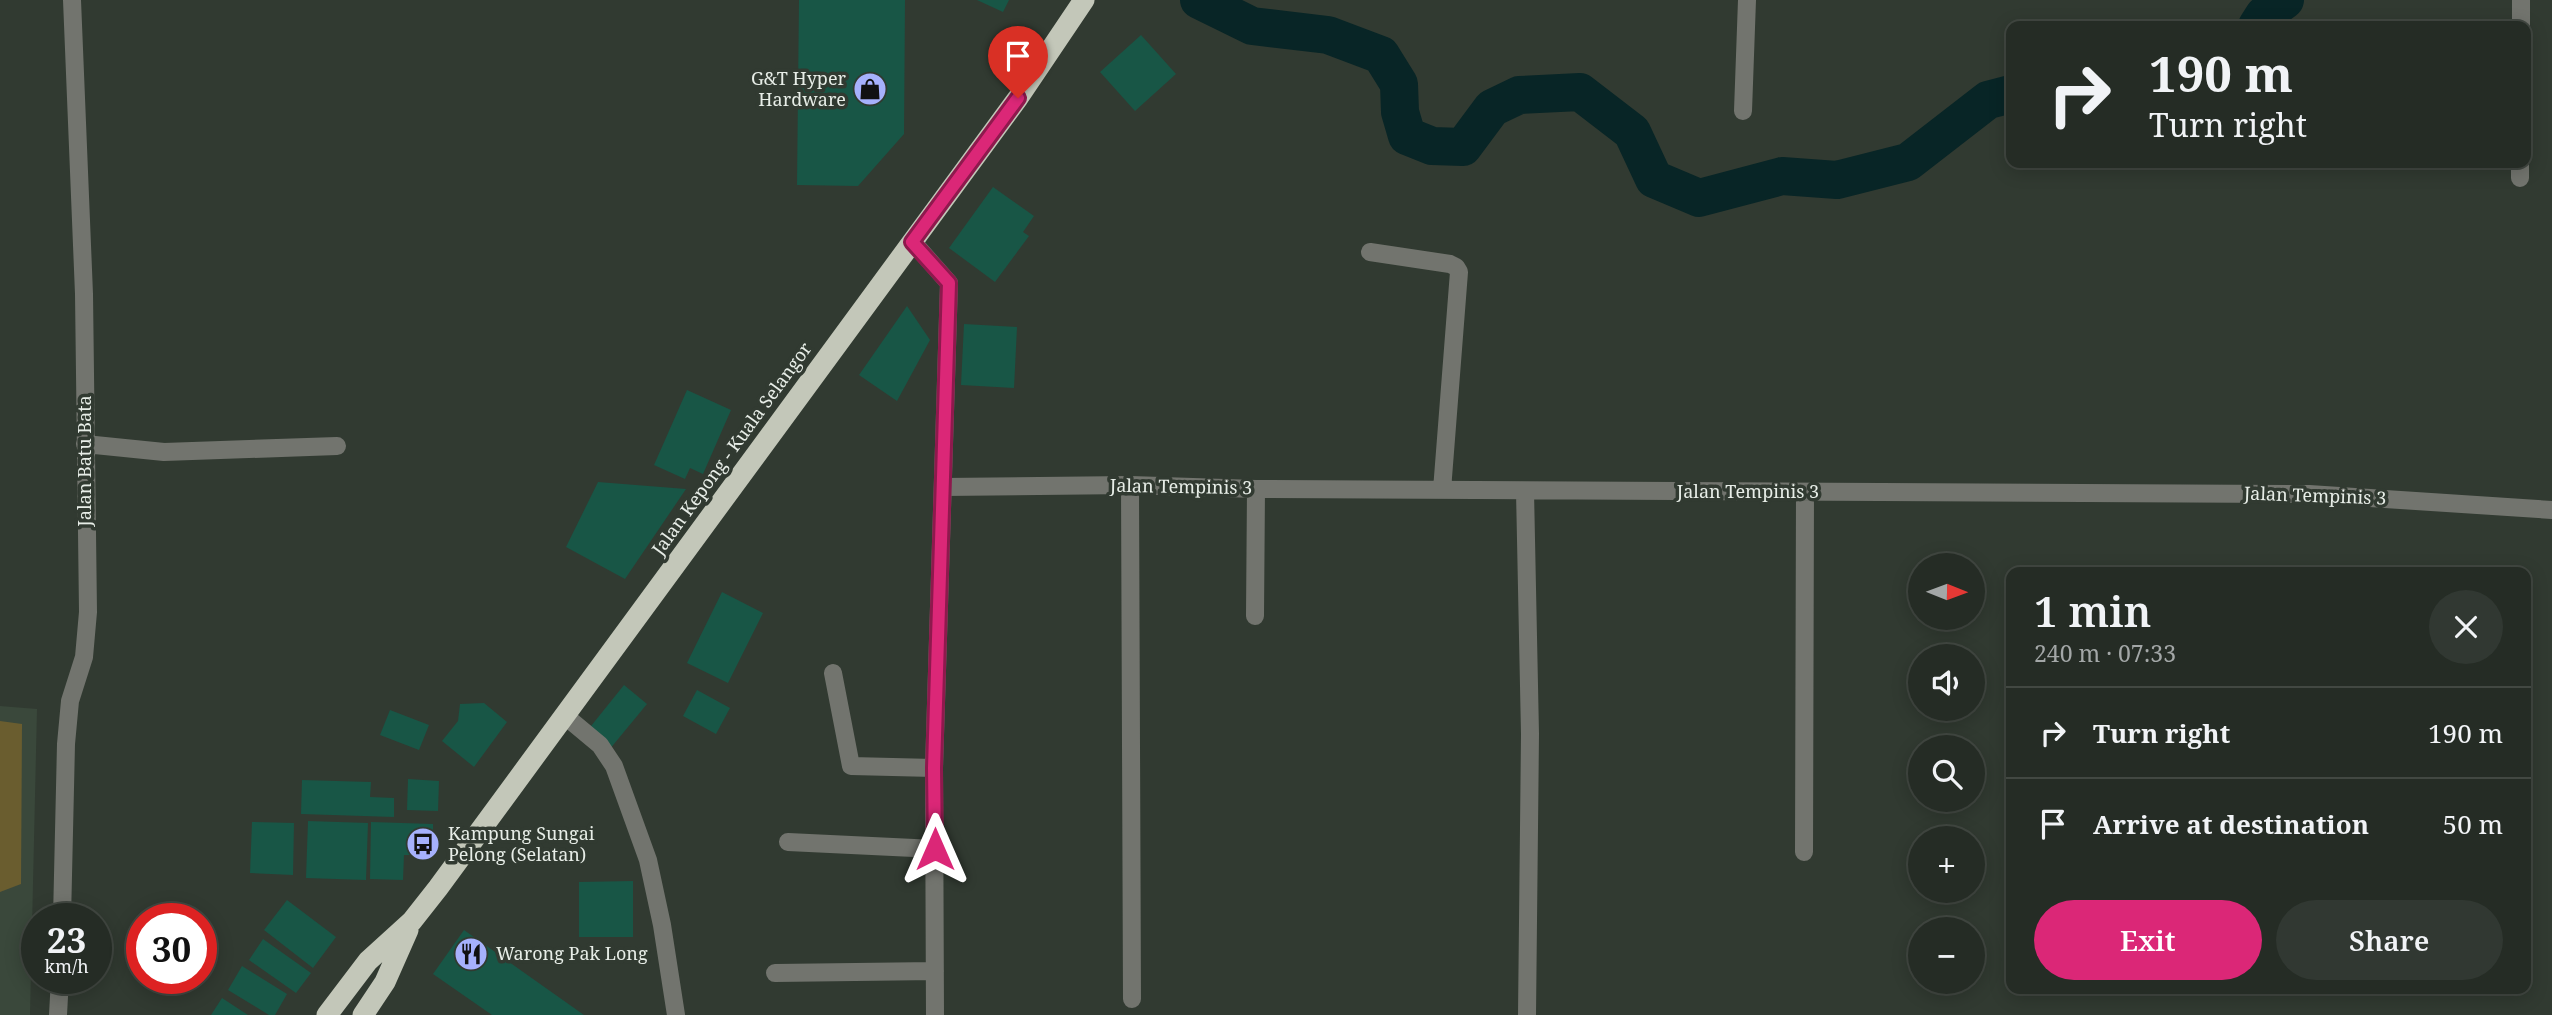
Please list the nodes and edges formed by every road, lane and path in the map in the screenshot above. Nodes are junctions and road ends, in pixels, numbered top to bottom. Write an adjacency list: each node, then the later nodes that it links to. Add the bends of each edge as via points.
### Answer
1 (72, 0): 9 (street, Jalan Batu Bata)
2 (1084, 0): 7 (highway, Jalan Kepong - Kuala Selangor)
3 (1747, 0): 6 (street)
4 (2521, 0): 5 (street)
5 (2521, 21)
6 (1743, 111)
7 (912, 242): 12 (street, via 949,283); 20 (highway, Jalan Kepong - Kuala Selangor)
8 (1370, 252): 14 (street, via 1450,264 1459,272)
9 (85, 444): 10 (street, via 164,452); 25 (street, Jalan Batu Bata, via 88,612 66,744)
10 (337, 446)
11 (1130, 485): 12 (street, Jalan Tempinis 3); 13 (street, Jalan Tempinis 3); 30 (street)
12 (943, 487): 21 (street)
13 (1256, 489): 14 (street, Jalan Tempinis 3); 18 (street)
14 (1442, 490): 15 (street, Jalan Tempinis 3)
15 (1525, 491): 16 (street, Jalan Tempinis 3); 36 (street, via 1530,734)
16 (1805, 492): 17 (street, Jalan Tempinis 3, via 2309,494); 24 (street)
17 (2552, 510)
18 (1255, 616)
19 (833, 673): 21 (street, via 851,766)
20 (565, 715): 26 (highway, Jalan Kepong - Kuala Selangor); 34 (street, via 600,745 614,766 648,860)
21 (934, 768): 23 (street)
22 (788, 842): 23 (street)
23 (935, 849): 27 (street)
24 (1804, 852)
25 (62, 903)
26 (412, 921): 32 (highway, Jalan Kepong - Kuala Selangor, via 368,961); 33 (highway, Jalan Kepong - Kuala Selangor, via 385,982)
27 (935, 971): 28 (street); 35 (street)
28 (775, 973)
29 (59, 994): 31 (street)
30 (1132, 999)
31 (58, 1015)
32 (327, 1015)
33 (363, 1015)
34 (676, 1015)
35 (935, 1015)
36 (1527, 1015)

